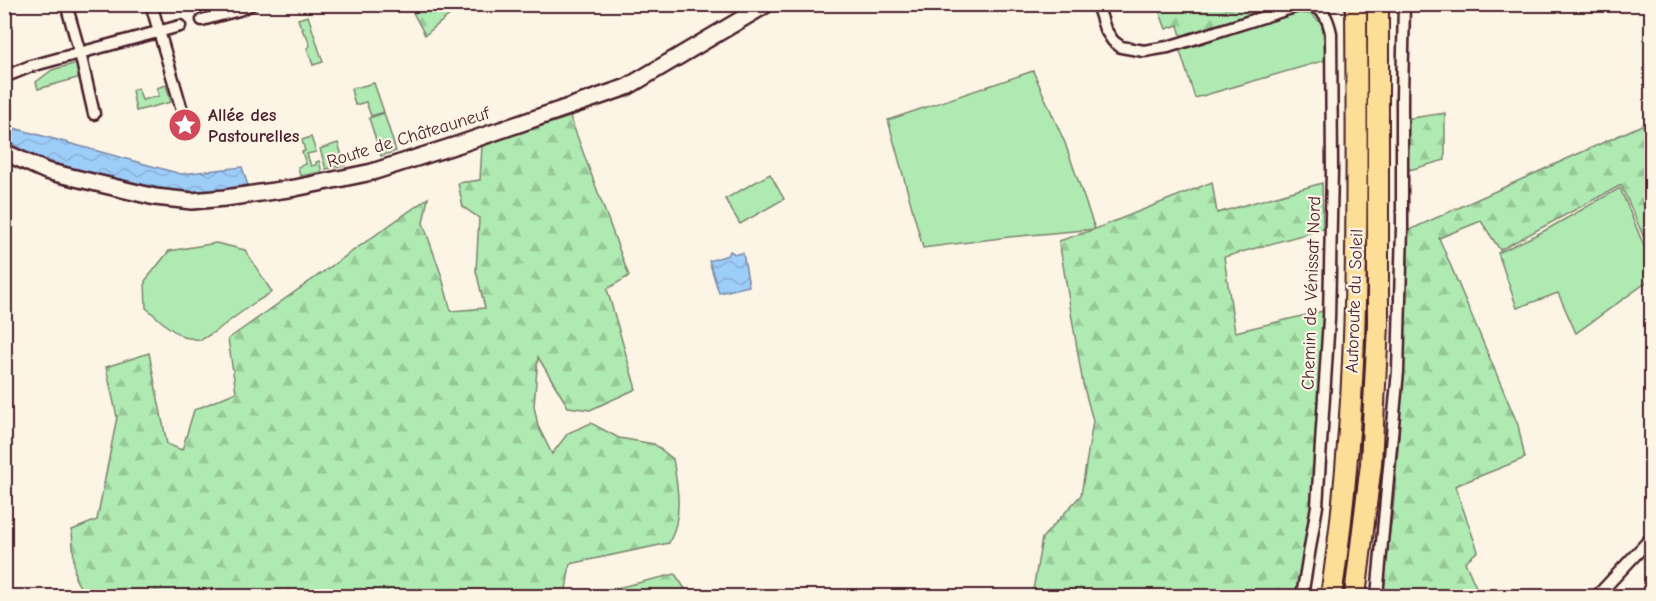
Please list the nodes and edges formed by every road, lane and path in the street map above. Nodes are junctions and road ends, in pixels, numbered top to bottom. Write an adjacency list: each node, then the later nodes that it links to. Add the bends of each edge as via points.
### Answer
1 (66, 4): 13 (street)
2 (150, 4): 12 (street)
3 (252, 4): 10 (street)
4 (767, 4): 17 (main road, Route de Châteauneuf, via 627,87 372,172 296,188 192,201 155,197 46,171)
5 (1097, 4): 6 (street, Chemin de Vénissat Nord, via 1113,41 1121,47 1144,51)
6 (1304, 4): 19 (street, Chemin de Vénissat Nord, via 1322,11 1328,20 1332,169 1329,319 1317,506)
7 (1356, 4): 20 (highway, Autoroute du Soleil, via 1355,324 1347,465)
8 (1378, 4): 21 (highway, Autoroute du Soleil, via 1378,325 1371,464)
9 (1404, 4): 22 (street, via 1398,371)
10 (202, 20)
11 (180, 26): 12 (street)
12 (159, 32): 13 (street); 16 (street)
13 (80, 53): 14 (street); 15 (street)
14 (4, 77)
15 (94, 114)
16 (185, 129)
17 (4, 152)
18 (1652, 537): 23 (street)
19 (1302, 597)
20 (1331, 597)
21 (1355, 597)
22 (1377, 597)
23 (1597, 597)

